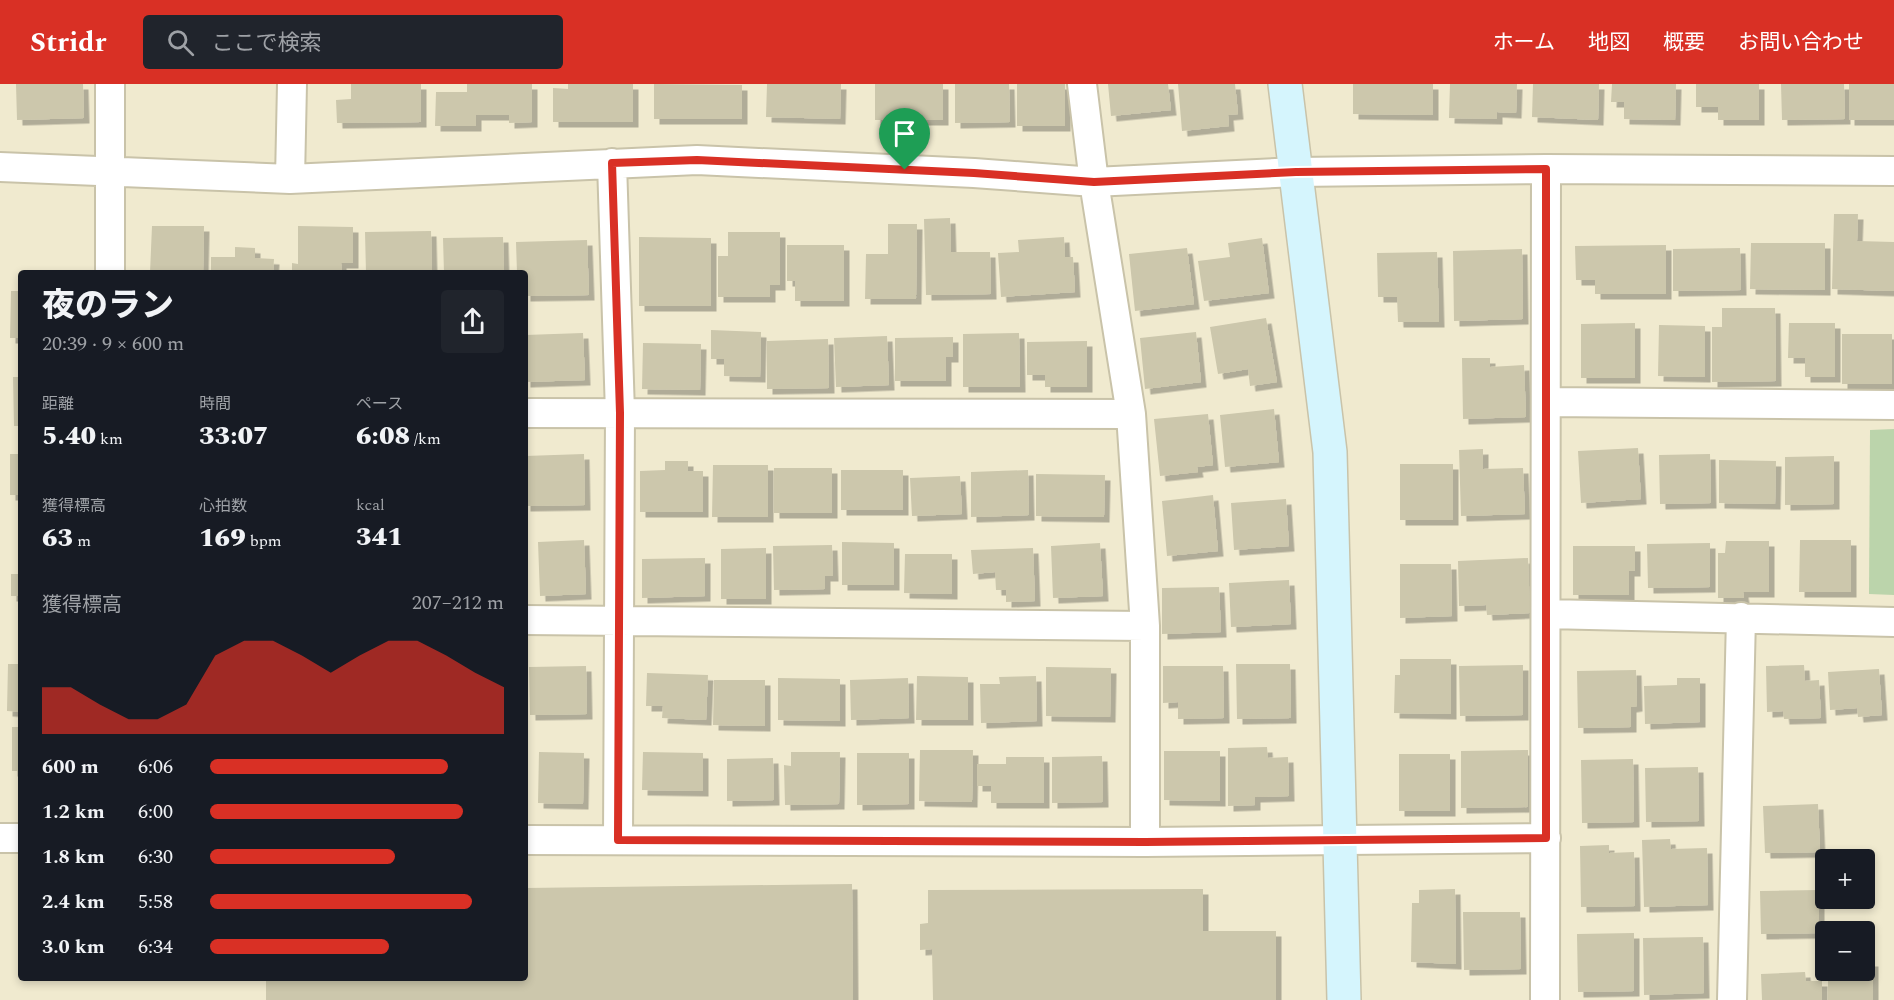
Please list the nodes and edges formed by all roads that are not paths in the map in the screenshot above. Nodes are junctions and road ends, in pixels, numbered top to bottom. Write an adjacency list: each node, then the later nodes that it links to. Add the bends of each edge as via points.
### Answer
1 (110, 84): 10 (street)
2 (291, 84): 11 (street)
3 (1082, 84): 12 (street)
4 (1285, 84): 9 (street)
5 (612, 163): 11 (street); 12 (street, via 697,160); 17 (street)
6 (0, 166): 10 (street)
7 (1546, 169): 8 (street); 9 (street); 14 (street)
8 (1894, 171)
9 (1296, 172): 12 (street); 30 (street, via 1330,452)
10 (111, 173): 11 (street); 13 (street)
11 (290, 179)
12 (1094, 182): 18 (street)
13 (110, 270)
14 (1547, 402): 15 (street); 19 (street)
15 (1894, 405)
16 (528, 413): 17 (street)
17 (620, 413): 18 (street); 22 (street)
18 (1131, 414): 24 (street)
19 (1547, 614): 20 (street); 27 (street)
20 (1741, 617): 23 (street); 34 (street)
21 (528, 620): 22 (street)
22 (620, 620): 24 (street); 29 (street)
23 (1894, 622)
24 (1145, 626): 31 (street)
25 (0, 838): 26 (street)
26 (18, 838)
27 (1546, 838): 30 (street); 33 (street)
28 (528, 840): 29 (street)
29 (618, 840): 31 (street)
30 (1341, 841): 31 (street); 32 (street)
31 (1145, 842)
32 (1344, 1000)
33 (1545, 1000)
34 (1732, 1000)

